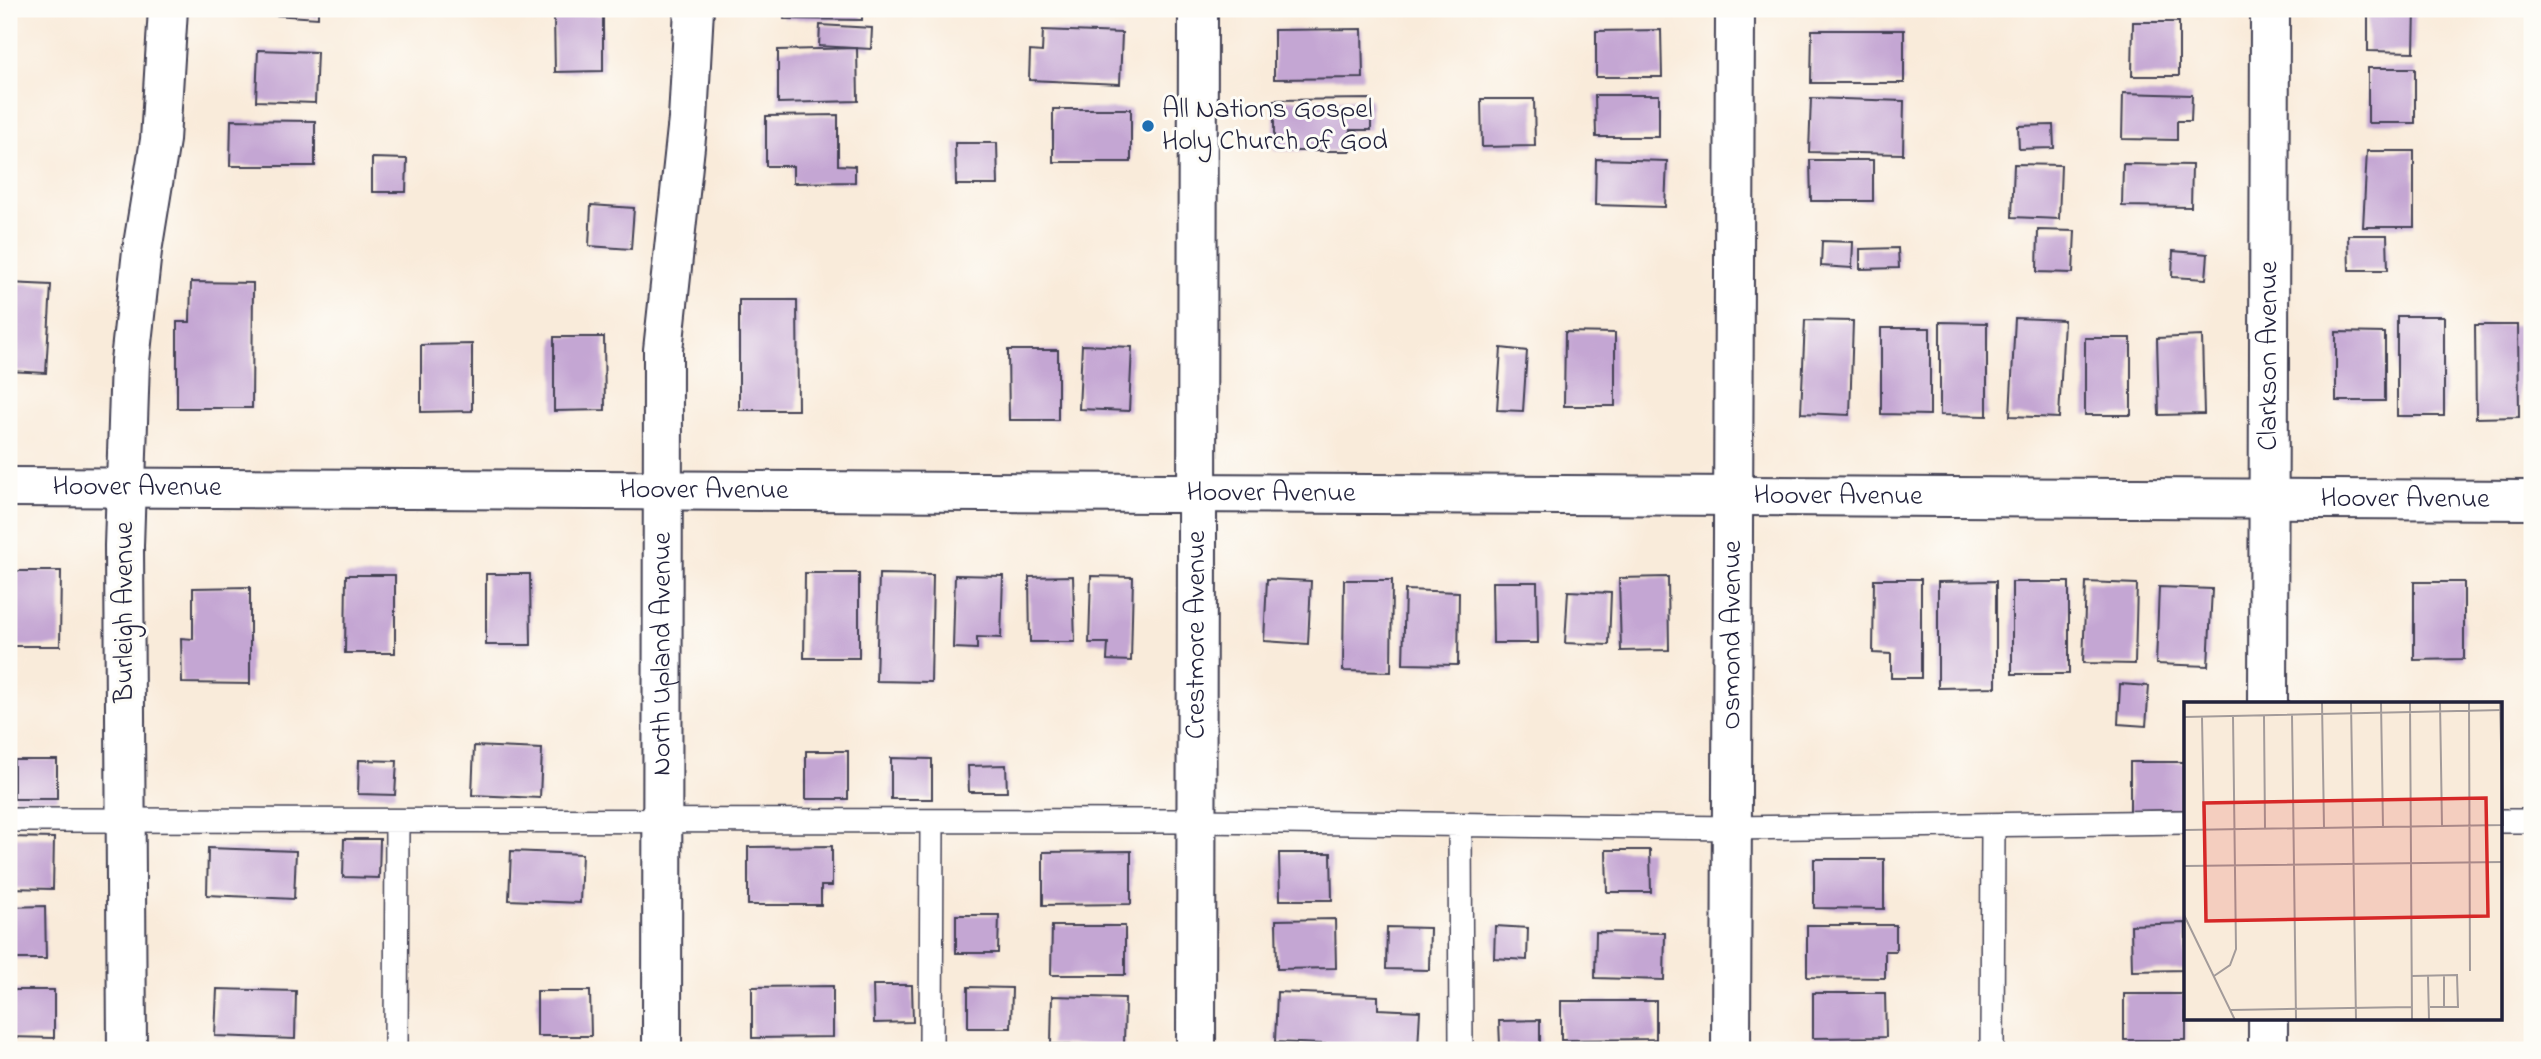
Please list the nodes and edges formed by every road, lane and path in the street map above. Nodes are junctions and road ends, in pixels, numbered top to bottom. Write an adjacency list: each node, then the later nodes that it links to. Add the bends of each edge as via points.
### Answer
1 (168, 9): 7 (street, Burleigh Avenue, via 160,140 130,362)
2 (694, 9): 8 (street, North Upland Avenue, via 688,119 663,350)
3 (1198, 9): 9 (street, Crestmore Avenue)
4 (1735, 9): 10 (street, Osmond Avenue)
5 (2270, 9): 11 (street, Clarkson Avenue)
6 (9, 487): 7 (street, Hoover Avenue)
7 (127, 487): 8 (street, Hoover Avenue); 14 (street, Burleigh Avenue)
8 (661, 490): 9 (street, Hoover Avenue); 22 (street, North Upland Avenue)
9 (1196, 491): 10 (street, Hoover Avenue); 17 (street, Crestmore Avenue)
10 (1732, 495): 11 (street, Hoover Avenue); 25 (street, Osmond Avenue)
11 (2269, 499): 12 (street, Hoover Avenue); 13 (street, Clarkson Avenue)
12 (2532, 500)
13 (2269, 702)
14 (125, 818): 15 (lane); 16 (lane); 27 (street, Burleigh Avenue)
15 (9, 820)
16 (397, 821): 22 (lane); 28 (lane)
17 (1196, 821): 20 (lane); 23 (lane); 31 (street, Crestmore Avenue)
18 (2502, 821): 19 (lane)
19 (2532, 821)
20 (932, 822): 22 (lane); 30 (lane)
21 (2184, 822): 24 (lane)
22 (661, 823): 29 (street, North Upland Avenue)
23 (1460, 825): 25 (lane); 32 (lane)
24 (1993, 825): 25 (lane); 34 (lane)
25 (1731, 828): 33 (street, Osmond Avenue)
26 (2268, 1020): 35 (street)
27 (127, 1050)
28 (396, 1050)
29 (662, 1050)
30 (931, 1050)
31 (1196, 1050)
32 (1461, 1050)
33 (1731, 1050)
34 (1992, 1050)
35 (2268, 1050)

